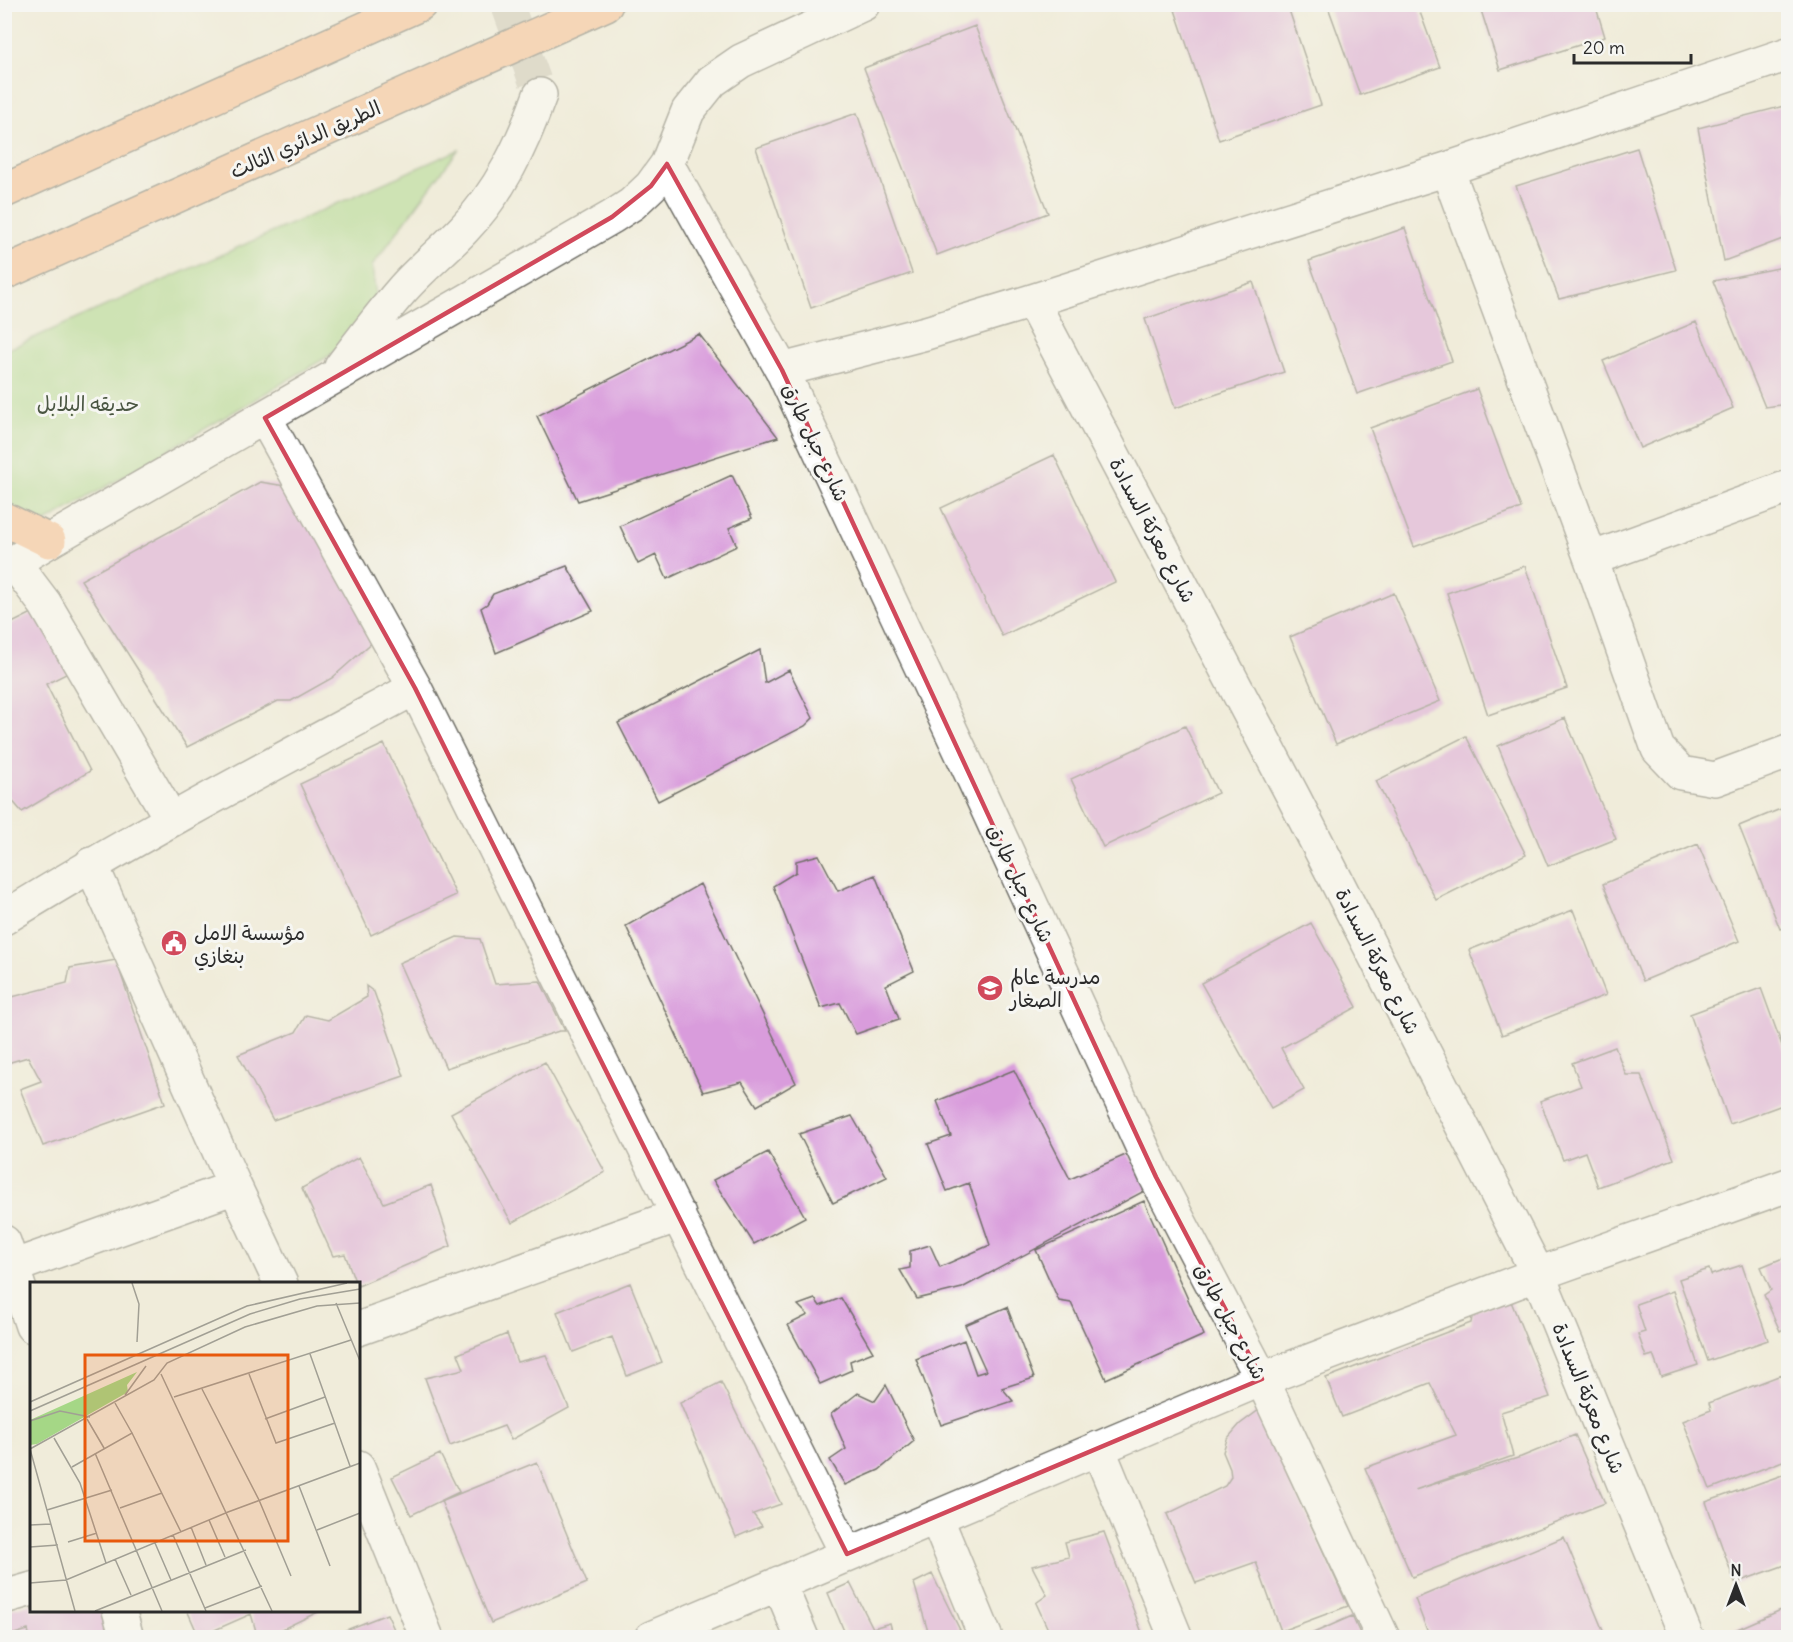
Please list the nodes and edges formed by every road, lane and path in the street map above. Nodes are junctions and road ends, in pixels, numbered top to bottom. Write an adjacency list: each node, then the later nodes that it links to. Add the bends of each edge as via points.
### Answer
1 (420, 4): 8 (highway)
2 (606, 4): 9 (highway, الطريق الدائري الثالث)
3 (863, 4): 6 (street, via 741,61 712,81 688,111)
4 (1788, 54): 7 (street)
5 (540, 95): 12 (street, via 527,132 489,199 402,290)
6 (667, 164): 11 (street, شارع جبل طارق); 12 (street, via 651,186 612,217)
7 (1447, 169): 10 (street); 17 (street)
8 (4, 191)
9 (4, 273)
10 (1032, 301): 11 (street); 28 (street, شارع معركة السدادة, via 1294,798)
11 (782, 370): 32 (street, شارع جبل طارق, via 1156,1177)
12 (331, 380): 13 (street)
13 (265, 418): 16 (street); 19 (street)
14 (1788, 487): 17 (street)
15 (4, 519): 16 (highway)
16 (49, 541): 18 (street)
17 (1591, 559): 20 (street, via 1658,749 1681,773 1715,779)
18 (9, 566): 21 (street, via 45,604)
19 (416, 688): 21 (street); 26 (street)
20 (1788, 752)
21 (171, 819): 22 (street)
22 (91, 864): 23 (street); 25 (street)
23 (4, 918)
24 (1788, 1185): 28 (street)
25 (235, 1187): 27 (street); 29 (street)
26 (679, 1215): 31 (street); 36 (street)
27 (8, 1260): 30 (street)
28 (1538, 1274): 32 (street); 48 (street, شارع معركة السدادة)
29 (279, 1282)
30 (30, 1320)
31 (360, 1328)
32 (1262, 1379): 33 (street); 47 (street, شارع جبل طارق)
33 (1098, 1448): 35 (street); 46 (street)
34 (360, 1472): 42 (street)
35 (936, 1517): 36 (street); 45 (street)
36 (847, 1554): 37 (street)
37 (779, 1583): 43 (street); 44 (street)
38 (30, 1590): 39 (street)
39 (4, 1597)
40 (119, 1612): 41 (street)
41 (127, 1638)
42 (427, 1638)
43 (651, 1638)
44 (802, 1638)
45 (986, 1638)
46 (1176, 1638)
47 (1383, 1638)
48 (1687, 1638)

